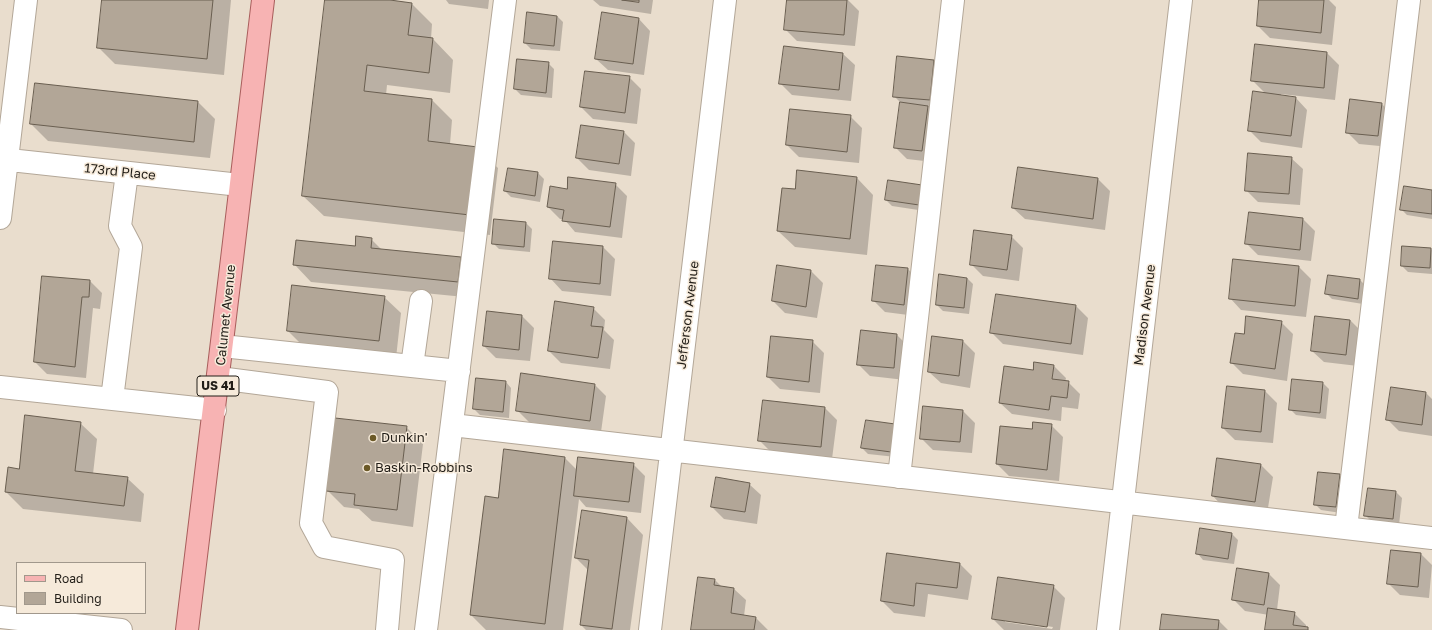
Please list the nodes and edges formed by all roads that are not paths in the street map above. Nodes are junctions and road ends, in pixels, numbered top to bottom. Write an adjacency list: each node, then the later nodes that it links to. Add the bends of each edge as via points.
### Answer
1 (26, 0): 8 (street)
2 (263, 0): 10 (main road, Calumet Avenue / US 41)
3 (505, 0): 15 (street)
4 (726, 0): 21 (street, Jefferson Avenue)
5 (953, 0): 22 (street)
6 (1181, 0): 23 (street, Madison Avenue)
7 (1409, 0): 24 (street)
8 (4, 160): 9 (street, 173rd Place); 11 (street)
9 (127, 173): 10 (street, 173rd Place); 18 (street, via 120,226 131,247)
10 (240, 185): 13 (main road, Calumet Avenue / US 41)
11 (0, 218)
12 (421, 301): 14 (street)
13 (222, 346): 14 (street); 16 (main road, Calumet Avenue / US 41)
14 (412, 366): 15 (street)
15 (459, 371): 20 (street)
16 (219, 378): 19 (main road, Calumet Avenue / US 41); 29 (street, via 327,392 311,523 324,547 394,560)
17 (0, 387): 18 (street)
18 (112, 399): 19 (street)
19 (215, 410): 28 (main road, Calumet Avenue / US 41)
20 (452, 425): 21 (street); 30 (street)
21 (671, 451): 22 (street); 31 (street, Jefferson Avenue)
22 (899, 477): 23 (street)
23 (1123, 503): 24 (street); 32 (street, Madison Avenue)
24 (1346, 528): 25 (street)
25 (1432, 538)
26 (0, 617): 27 (street)
27 (121, 630)
28 (187, 630)
29 (387, 630)
30 (426, 630)
31 (650, 630)
32 (1108, 630)

